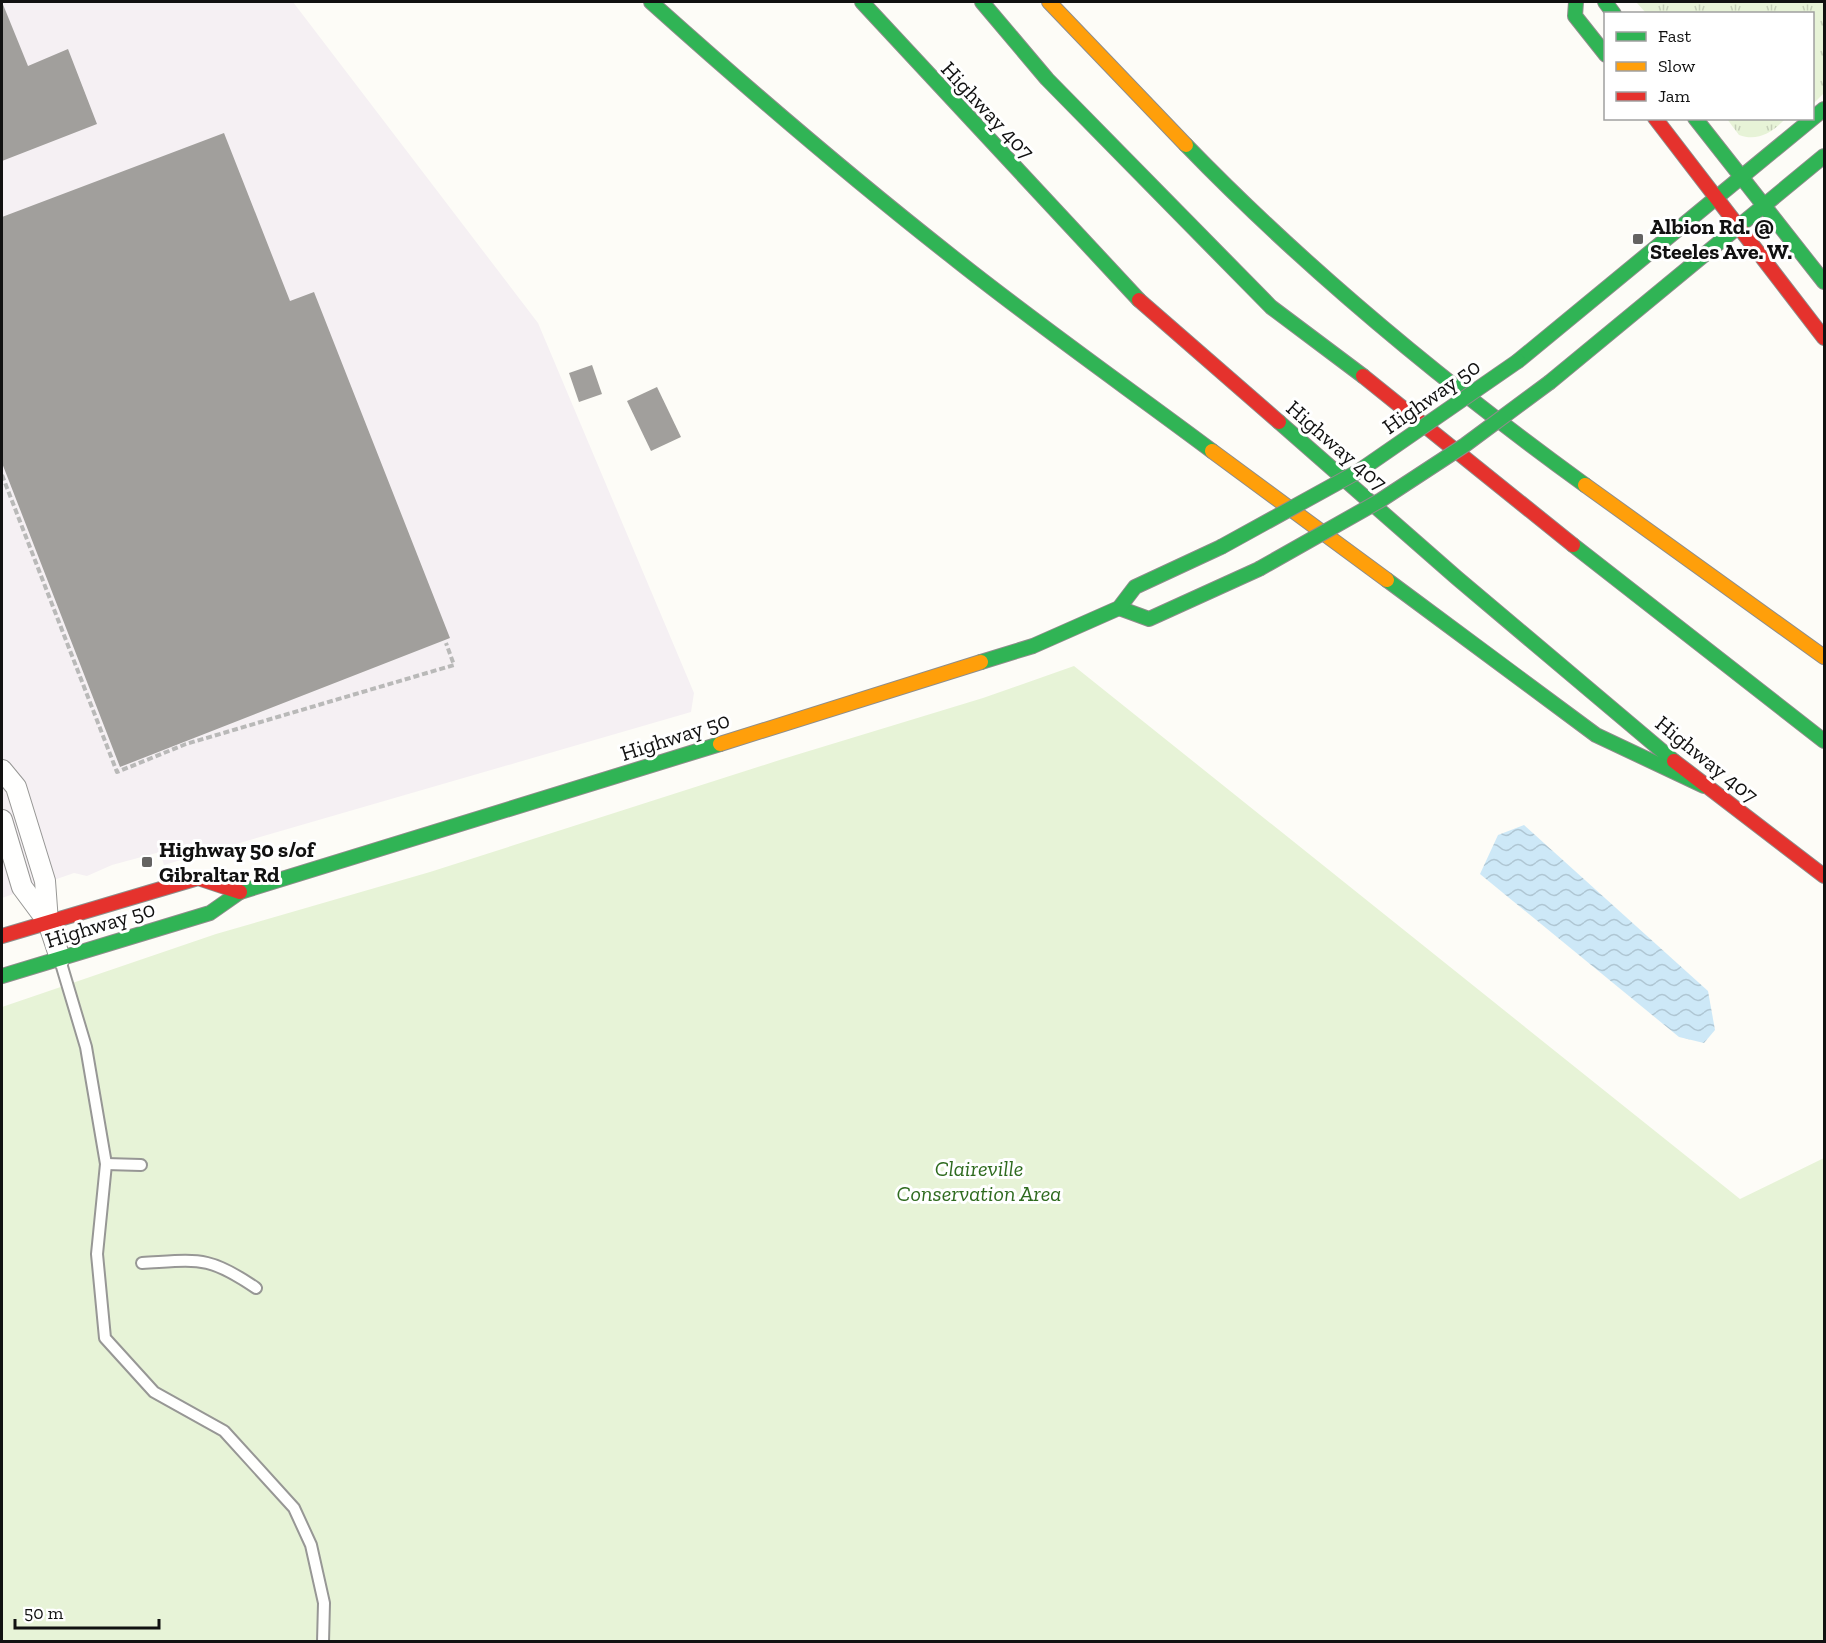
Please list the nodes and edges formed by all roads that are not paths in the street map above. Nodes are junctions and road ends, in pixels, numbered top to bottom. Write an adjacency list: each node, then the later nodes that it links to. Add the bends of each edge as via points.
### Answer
1 (651, 2): 23 (main road, via 905,221 1005,298 1596,735)
2 (862, 2): 23 (main road, Highway 407, via 1130,292 1457,578)
3 (982, 2): 21 (main road, via 1047,79 1271,306)
4 (1048, 2): 7 (main road)
5 (1070, 2): 7 (main road)
6 (1576, 2): 8 (main road, via 1575,16)
7 (1090, 42): 20 (main road, via 1206,165 1336,289 1431,369)
8 (1604, 54)
9 (1657, 120): 14 (main road)
10 (1697, 120): 13 (main road)
11 (1811, 120): 13 (main road, Highway 50)
12 (1824, 156): 15 (main road)
13 (1742, 178): 14 (main road, Highway 50); 15 (main road)
14 (1717, 199): 16 (main road); 19 (main road, Highway 50, bridge, via 1518,360 1413,436 1359,471 1221,547 1135,587)
15 (1765, 206): 16 (main road); 17 (main road)
16 (1738, 228): 18 (main road); 19 (main road, bridge, via 1550,382 1381,500 1259,569 1149,619)
17 (1824, 282)
18 (1824, 339)
19 (1119, 608): 26 (main road, Highway 50, via 1021,649)
20 (1824, 657)
21 (1824, 741)
22 (2, 770): 27 (street, via 15,787 45,881)
23 (1704, 786): 25 (main road, Highway 407)
24 (2, 820): 27 (street, via 22,887)
25 (1824, 876)
26 (240, 892): 27 (main road, Highway 50, via 198,878); 29 (main road, Highway 50, via 210,913)
27 (48, 922): 28 (main road, Highway 50); 29 (street)
28 (2, 936)
29 (60, 958): 30 (main road, Highway 50); 31 (lane, via 86,1047)
30 (2, 976)
31 (106, 1164): 32 (lane); 35 (lane, via 97,1254 105,1338 154,1392 224,1431 294,1508 311,1545 319,1580 324,1603)
32 (141, 1165)
33 (142, 1263): 34 (lane, via 209,1262)
34 (256, 1288)
35 (323, 1641)

